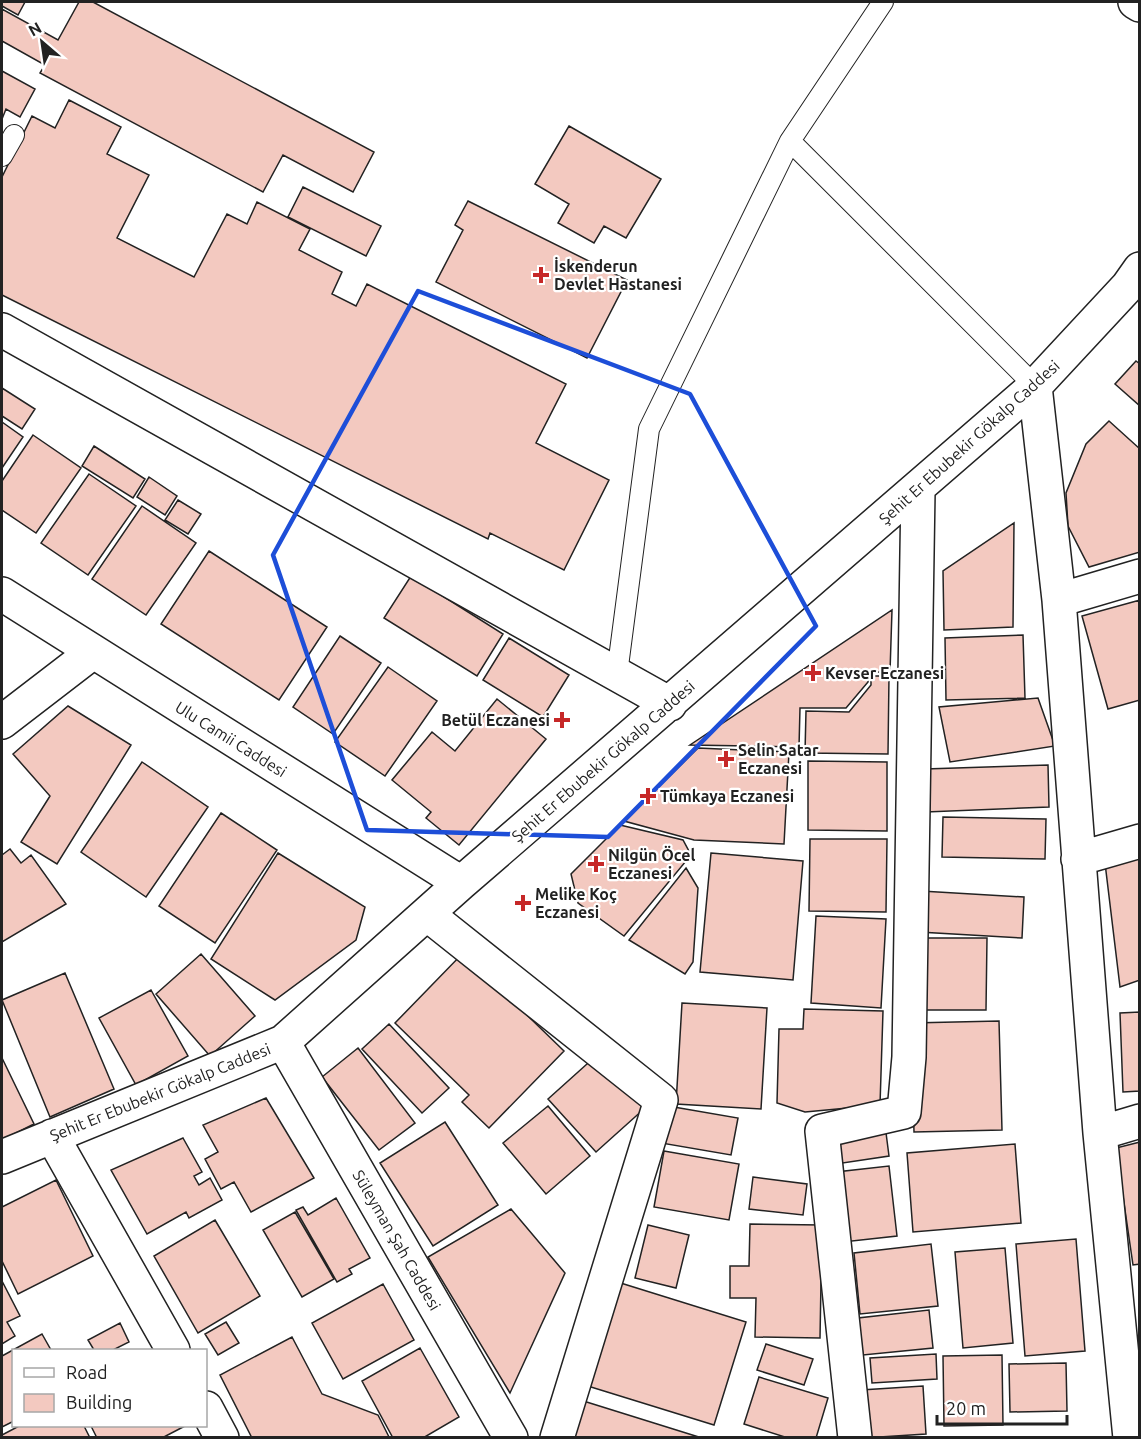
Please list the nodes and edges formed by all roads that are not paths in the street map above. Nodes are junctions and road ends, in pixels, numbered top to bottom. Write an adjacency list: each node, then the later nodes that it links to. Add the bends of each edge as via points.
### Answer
1 (882, 2): 5 (lane)
2 (1135, 2): 3 (street)
3 (1140, 4)
4 (14, 135): 6 (lane)
5 (790, 141): 9 (lane); 15 (lane, via 649,429)
6 (2, 156)
7 (1140, 269): 9 (street, Şehit Er Ebubekir Gökalp Caddesi)
8 (2, 330): 15 (street)
9 (1035, 386): 10 (street, Şehit Er Ebubekir Gökalp Caddesi); 13 (street)
10 (918, 490): 16 (street, Şehit Er Ebubekir Gökalp Caddesi); 32 (street, via 909,1057 904,1112 822,1131)
11 (1140, 576): 13 (street)
12 (2, 594): 14 (street, Ulu Camii Caddesi)
13 (1059, 600): 19 (street)
14 (93, 652): 17 (street); 20 (street, Ulu Camii Caddesi)
15 (617, 674): 16 (street)
16 (670, 704): 20 (street, Şehit Er Ebubekir Gökalp Caddesi)
17 (2, 722)
18 (1140, 841): 19 (street)
19 (1078, 860): 24 (street)
20 (461, 883): 21 (street, Şehit Er Ebubekir Gökalp Caddesi)
21 (427, 914): 22 (street, Şehit Er Ebubekir Gökalp Caddesi); 31 (street, via 661,1100)
22 (283, 1042): 25 (street, Şehit Er Ebubekir Gökalp Caddesi); 30 (street, Süleyman Şah Caddesi)
23 (1140, 1120): 24 (street)
24 (1100, 1133): 33 (street)
25 (52, 1136): 26 (street, Şehit Er Ebubekir Gökalp Caddesi); 27 (street)
26 (2, 1157)
27 (172, 1349)
28 (207, 1410): 29 (street)
29 (222, 1437)
30 (511, 1437)
31 (557, 1437)
32 (855, 1437)
33 (1130, 1437)

